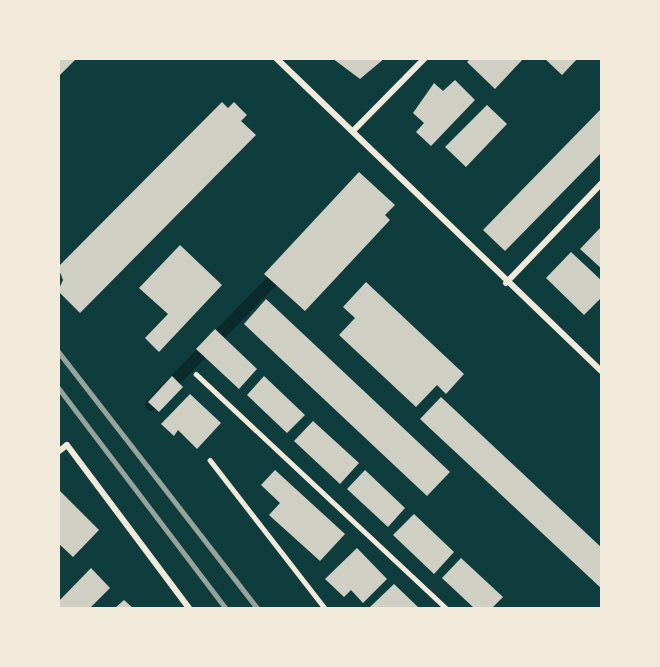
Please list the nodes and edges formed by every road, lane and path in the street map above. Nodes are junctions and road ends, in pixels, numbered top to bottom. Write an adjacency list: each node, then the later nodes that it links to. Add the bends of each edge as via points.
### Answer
1 (276, 58): 3 (street)
2 (425, 58): 3 (street)
3 (353, 131): 5 (street)
4 (602, 183): 5 (street)
5 (506, 283): 6 (street)
6 (602, 372)
7 (196, 374): 12 (lane)
8 (58, 452): 10 (street, via 68,445)
9 (210, 460): 11 (lane)
10 (189, 609)
11 (325, 609)
12 (446, 609)

